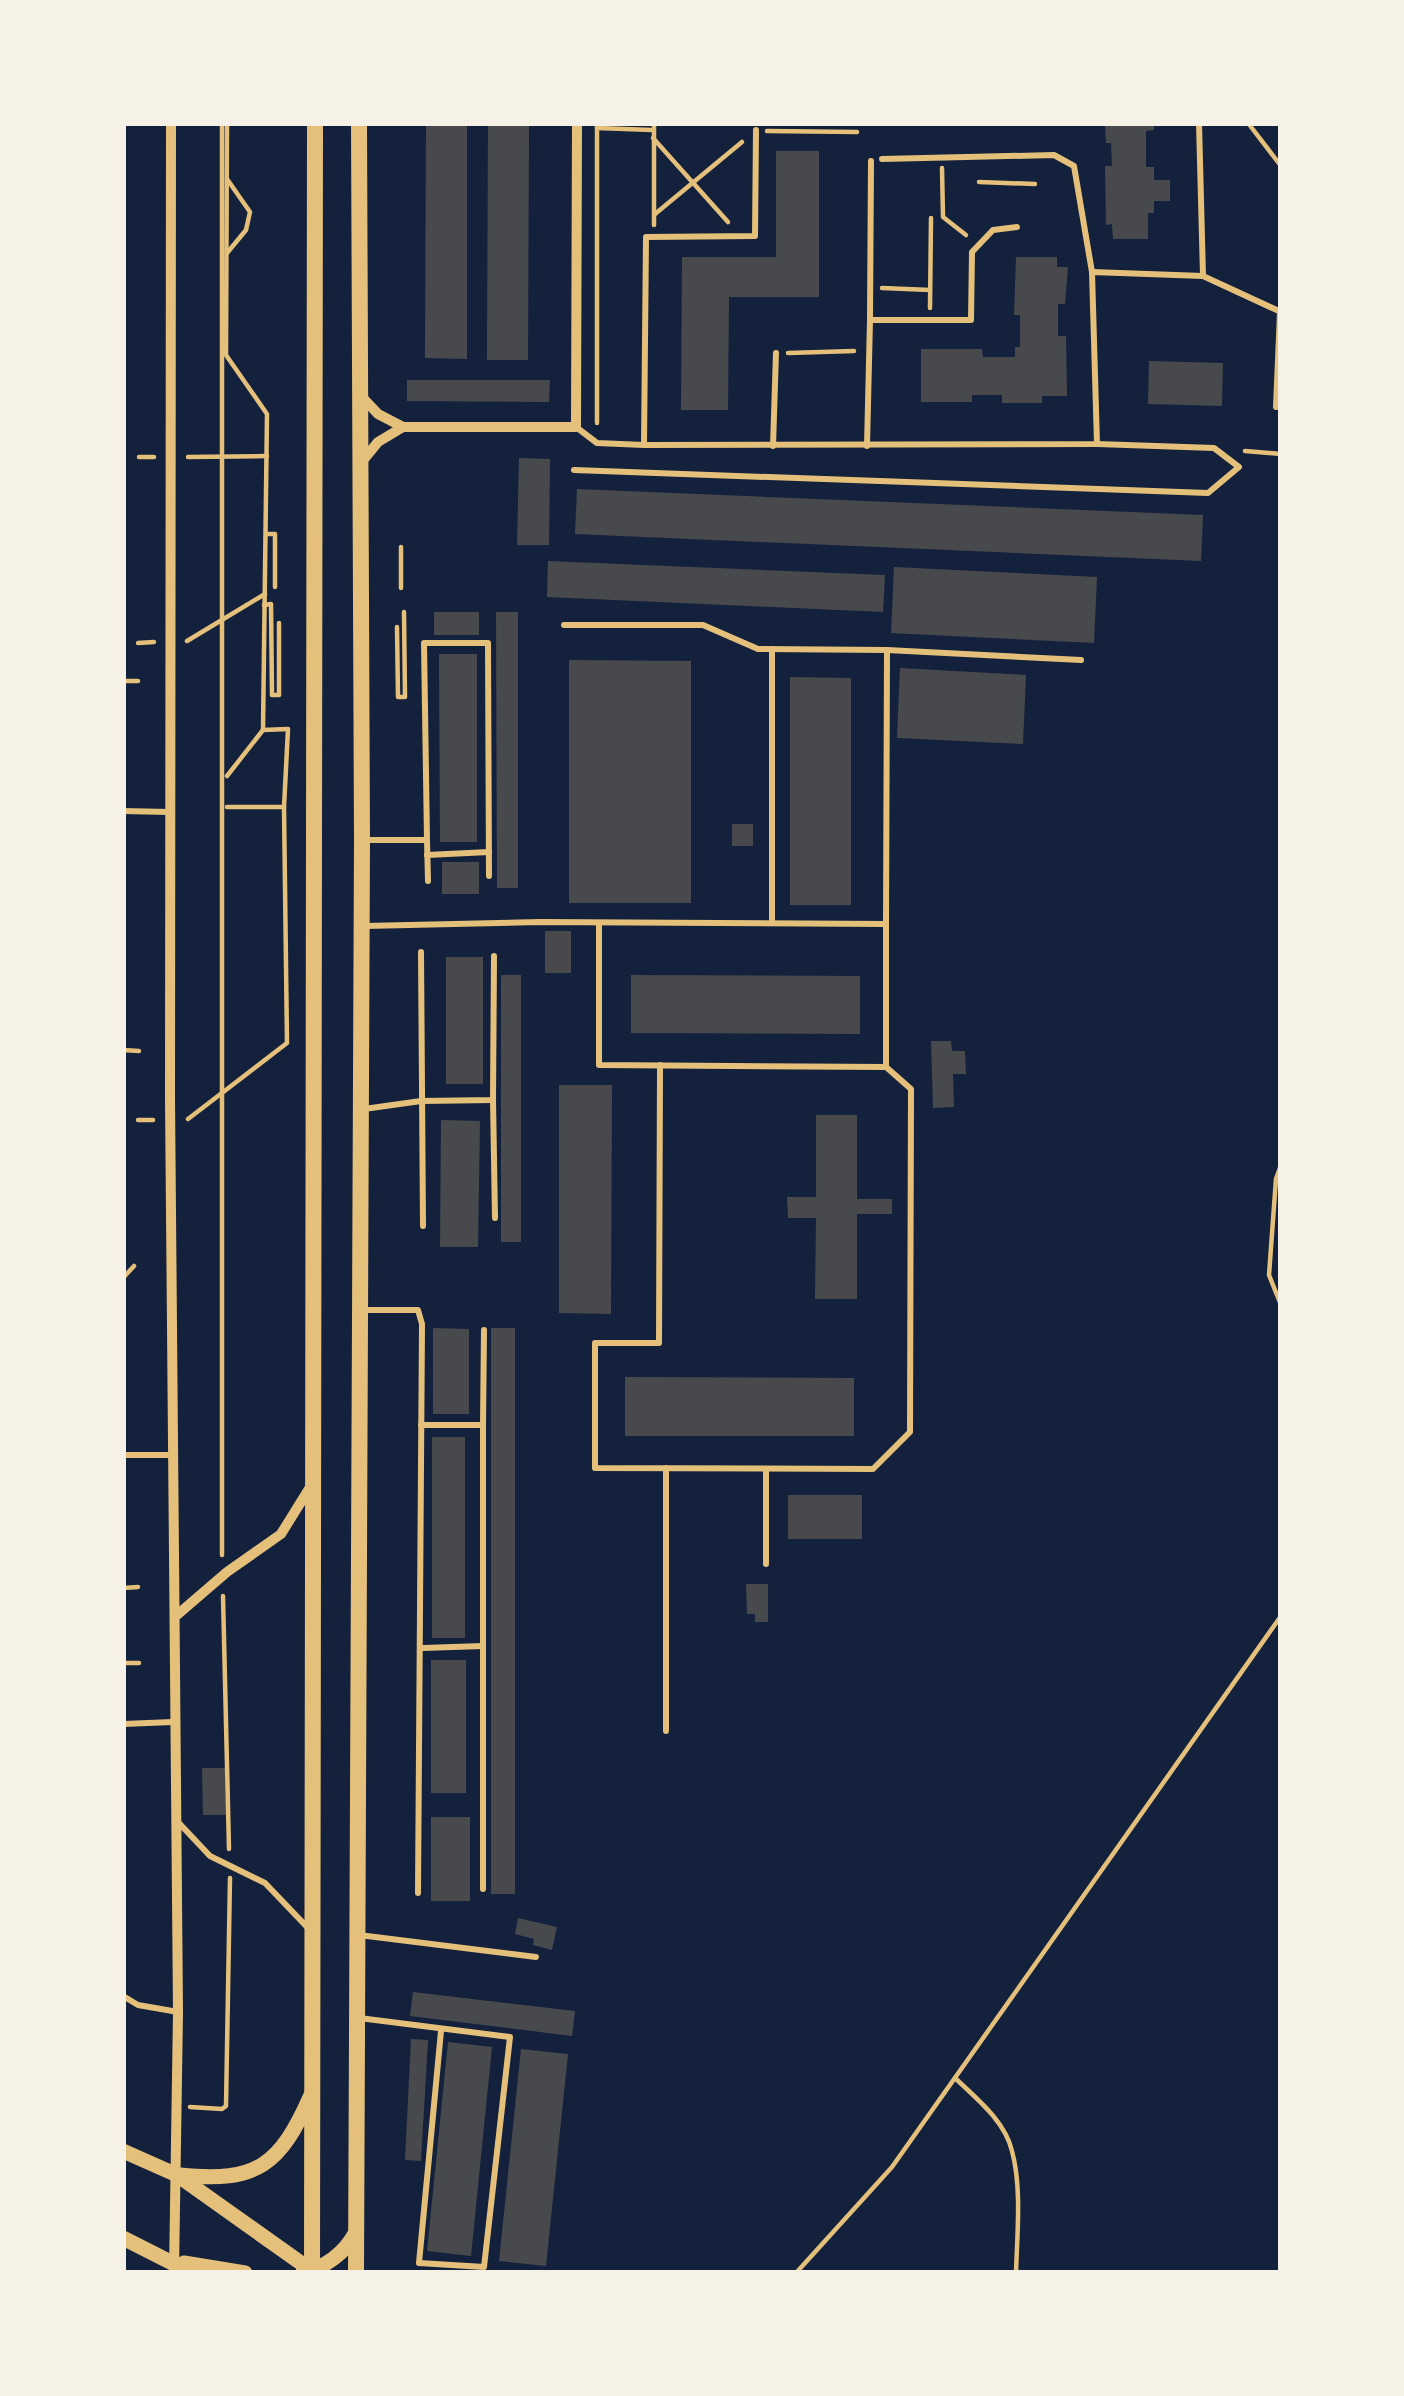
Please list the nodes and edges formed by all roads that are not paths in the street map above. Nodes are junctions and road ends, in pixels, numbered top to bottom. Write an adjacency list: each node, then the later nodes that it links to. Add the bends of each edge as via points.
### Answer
1 (171, 123): 30 (street)
2 (315, 123): 58 (main road)
3 (359, 123): 15 (main road)
4 (577, 123): 18 (street)
5 (1199, 123): 11 (lane)
6 (756, 130): 20 (lane, via 755,236 646,237)
7 (882, 159): 10 (lane, via 1054,155 1074,166)
8 (871, 161): 13 (lane)
9 (1017, 227): 13 (lane, via 993,230 972,252 971,320)
10 (1093, 272): 11 (lane); 19 (lane)
11 (1203, 276): 12 (lane)
12 (1280, 312): 16 (lane)
13 (870, 320): 22 (lane)
14 (776, 353): 21 (lane)
15 (358, 392): 17 (street); 23 (main road)
16 (1276, 407)
17 (403, 427): 18 (street); 23 (street)
18 (576, 427): 20 (lane, via 597,443)
19 (1096, 444): 22 (lane); 24 (lane, via 1214,448 1239,467 1208,493)
20 (644, 445): 21 (lane)
21 (773, 446): 22 (lane)
22 (867, 446)
23 (358, 466): 31 (main road)
24 (574, 470)
25 (564, 625): 26 (lane, via 703,626)
26 (772, 649): 27 (lane); 38 (lane)
27 (887, 650): 28 (lane); 39 (lane)
28 (1081, 660)
29 (123, 811): 30 (lane)
30 (170, 812): 55 (street)
31 (362, 840): 32 (lane); 40 (main road)
32 (427, 840): 33 (lane, via 424,643 488,643); 34 (lane)
33 (489, 852): 34 (lane); 35 (lane)
34 (428, 855): 36 (lane)
35 (489, 876)
36 (428, 880)
37 (599, 922): 38 (lane); 40 (lane); 43 (lane, via 599,1065)
38 (772, 923): 39 (lane)
39 (886, 924): 44 (lane)
40 (360, 926): 47 (main road)
41 (421, 952): 45 (lane)
42 (494, 956): 46 (lane)
43 (659, 1066): 44 (lane); 56 (lane, via 659,1343 596,1343 595,1468)
44 (886, 1066): 57 (lane, via 911,1089 910,1432 873,1469)
45 (421, 1100): 46 (lane); 47 (lane); 49 (lane)
46 (493, 1100): 48 (lane)
47 (360, 1109): 50 (main road)
48 (495, 1218)
49 (423, 1226)
50 (359, 1310): 52 (lane, via 418,1310); 70 (main road)
51 (484, 1330): 53 (lane)
52 (422, 1425): 53 (lane); 62 (lane)
53 (483, 1425): 61 (lane)
54 (123, 1455): 55 (lane)
55 (176, 1455): 60 (street)
56 (666, 1468): 57 (lane); 65 (lane)
57 (766, 1468): 59 (lane)
58 (313, 1480): 60 (street, via 281,1534); 69 (main road)
59 (766, 1564)
60 (177, 1615): 63 (street)
61 (483, 1646): 62 (lane); 67 (lane)
62 (423, 1648): 68 (lane)
63 (178, 1721): 64 (lane); 66 (street)
64 (123, 1724)
65 (666, 1732)
66 (178, 1822): 69 (lane, via 210,1856 265,1882); 73 (street)
67 (483, 1889)
68 (418, 1893)
69 (310, 1931): 76 (main road)
70 (356, 1934): 71 (lane); 74 (main road)
71 (536, 1958)
72 (123, 1996): 73 (lane)
73 (178, 2012): 78 (street)
74 (356, 2017): 75 (lane); 79 (main road)
75 (441, 2031): 75 (lane, via 510,2036 484,2267 419,2263)
76 (311, 2095): 78 (main road, via 270,2161 218,2179); 82 (main road)
77 (123, 2150): 78 (main road)
78 (177, 2175): 81 (street); 82 (main road)
79 (356, 2232): 82 (main road); 85 (main road)
80 (123, 2238): 81 (main road)
81 (174, 2267): 83 (main road); 84 (main road)
82 (309, 2272)
83 (192, 2273)
84 (244, 2273)
85 (356, 2273)

